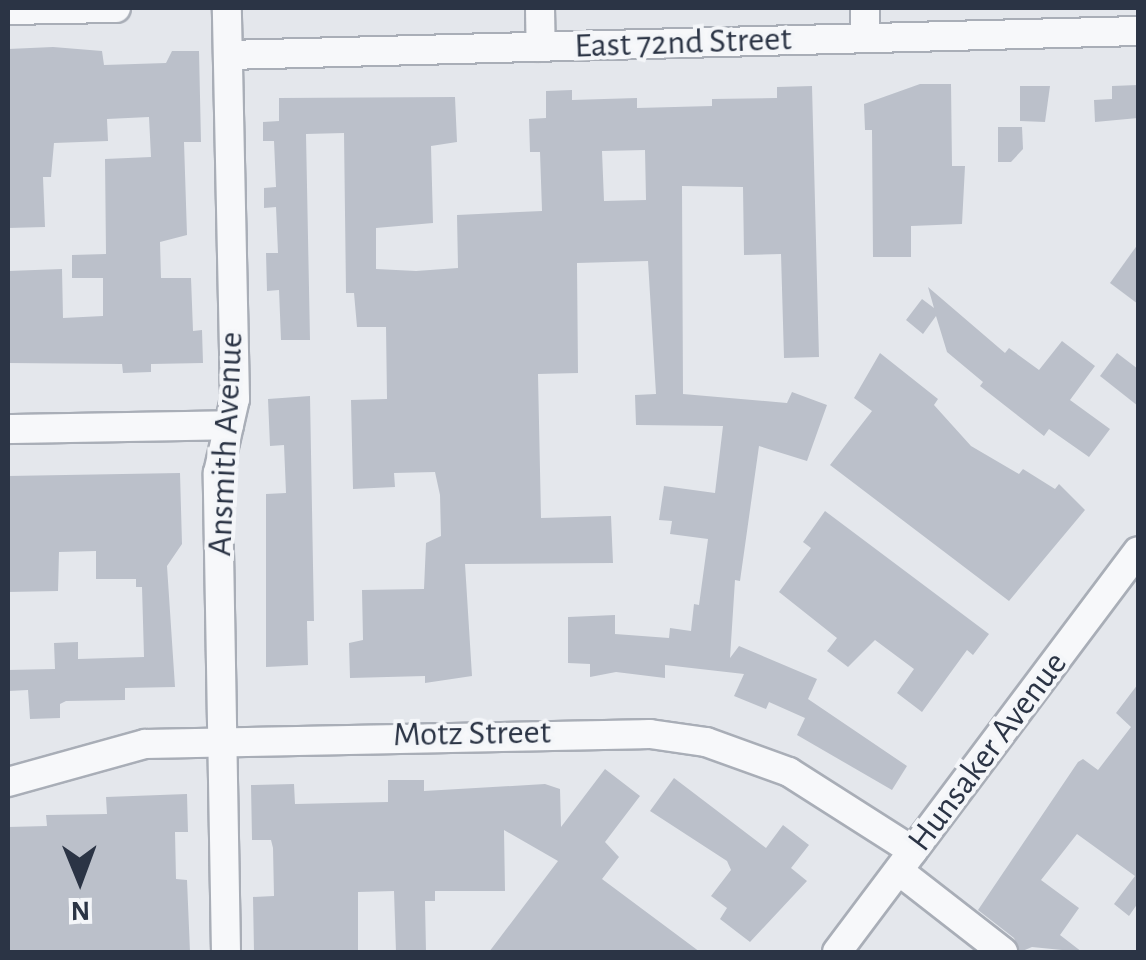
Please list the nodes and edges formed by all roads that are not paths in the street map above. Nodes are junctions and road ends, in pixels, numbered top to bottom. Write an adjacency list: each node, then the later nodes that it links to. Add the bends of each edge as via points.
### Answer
1 (116, 8): 5 (street)
2 (226, 8): 10 (street, Ansmith Avenue)
3 (540, 8): 9 (street)
4 (865, 8): 8 (street)
5 (8, 10)
6 (1030, 21): 7 (street, East 72nd Street); 8 (street, East 72nd Street)
7 (1138, 31)
8 (865, 38): 9 (street, East 72nd Street)
9 (541, 47): 10 (street, East 72nd Street)
10 (228, 55): 11 (street, Ansmith Avenue, via 235,399)
11 (229, 424): 12 (street); 14 (street, Ansmith Avenue, via 218,474)
12 (8, 429)
13 (1138, 551): 16 (street, Hunsaker Avenue)
14 (222, 740): 15 (street, Motz Street, via 129,746); 16 (street, Motz Street, via 593,731 689,738 811,783); 17 (street, Ansmith Avenue)
15 (8, 782)
16 (906, 861): 18 (street, Hunsaker Avenue); 19 (street, Motz Street)
17 (226, 952)
18 (837, 952)
19 (1003, 952)

